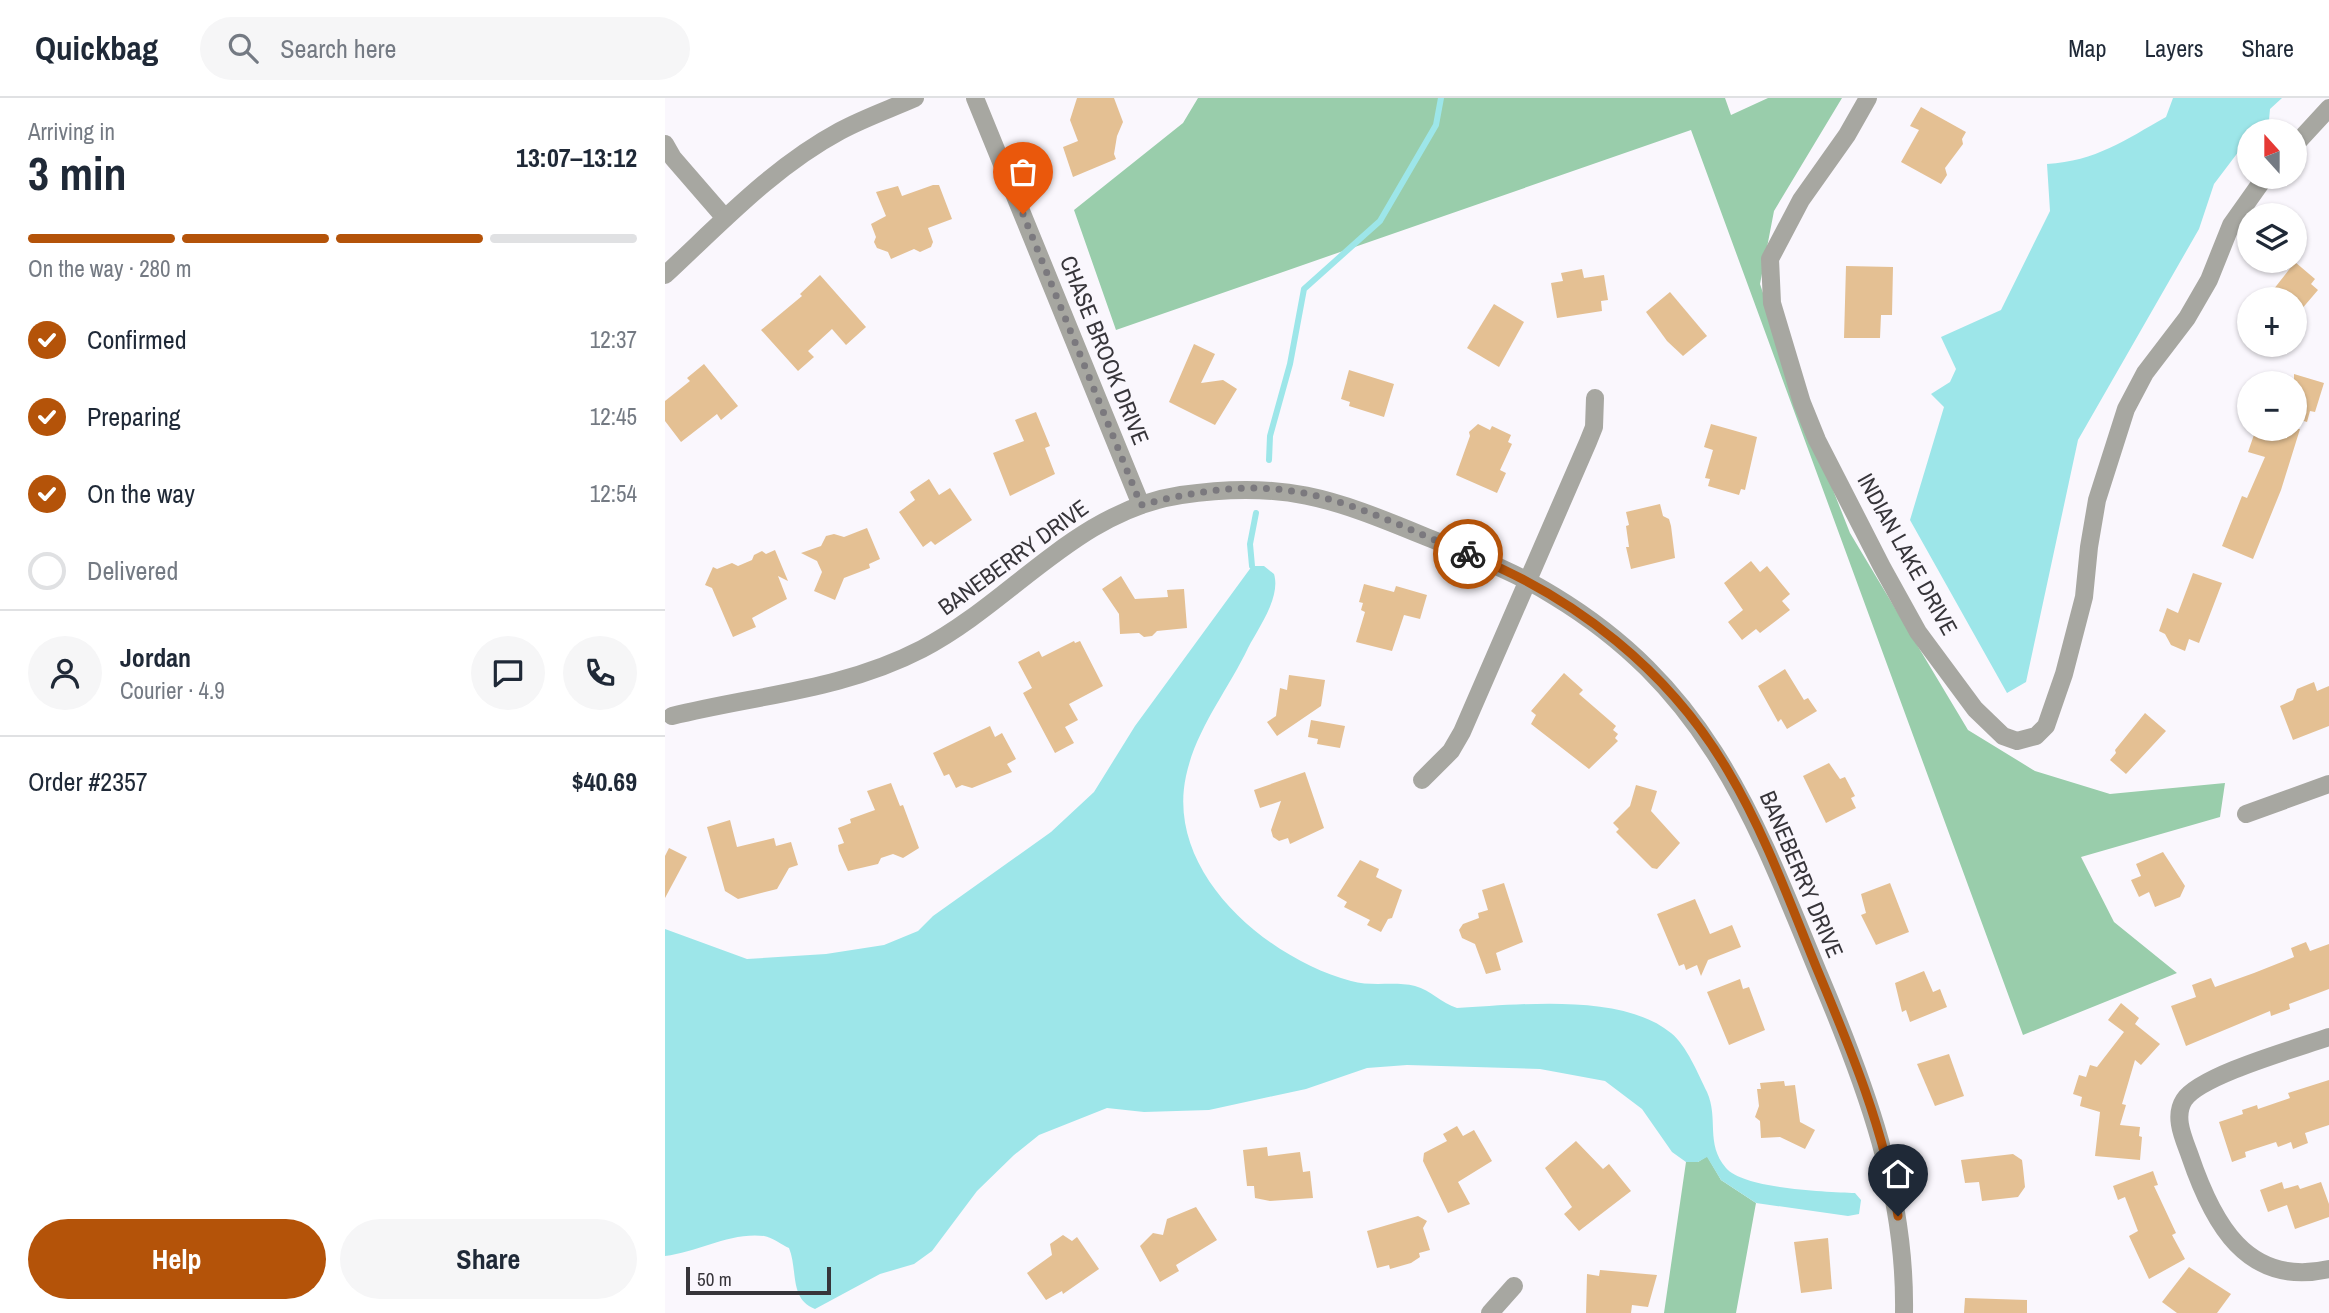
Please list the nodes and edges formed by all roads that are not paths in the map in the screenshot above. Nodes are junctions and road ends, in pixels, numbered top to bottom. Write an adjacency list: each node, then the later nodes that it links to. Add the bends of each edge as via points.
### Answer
1 (915, 98): 8 (street, via 841,130 812,148)
2 (975, 98): 11 (street, CHASE BROOK DRIVE)
3 (1868, 98): 7 (street, INDIAN LAKE DRIVE, via 1801,201 1770,259 1772,303 1818,440 1918,632 1975,709 2003,736 2017,741 2036,736 2046,726 2064,674 2084,597 2097,500 2126,409 2145,373 2187,318 2209,280 2231,225)
4 (2329, 108): 5 (street)
5 (2307, 131)
6 (665, 144): 8 (street)
7 (2256, 189)
8 (725, 218): 9 (street)
9 (665, 275)
10 (1595, 398): 12 (street, via 1594,427)
11 (1141, 505): 12 (street, BANEBERRY DRIVE, via 1229,489 1304,493 1390,522); 13 (street, BANEBERRY DRIVE, via 1090,529 966,623 896,662 822,687)
12 (1529, 581): 14 (street, via 1462,732 1451,751); 21 (street, BANEBERRY DRIVE, via 1591,620 1662,684 1714,748 1742,796 1860,1073 1882,1142 1898,1216)
13 (672, 716)
14 (1422, 780)
15 (2329, 784): 16 (street)
16 (2246, 814)
17 (2329, 1037): 18 (street, via 2200,1085 2184,1100 2180,1118 2204,1199 2235,1244 2265,1264 2290,1271)
18 (2329, 1269)
19 (1514, 1286): 20 (street)
20 (1490, 1313)
21 (1904, 1313)

